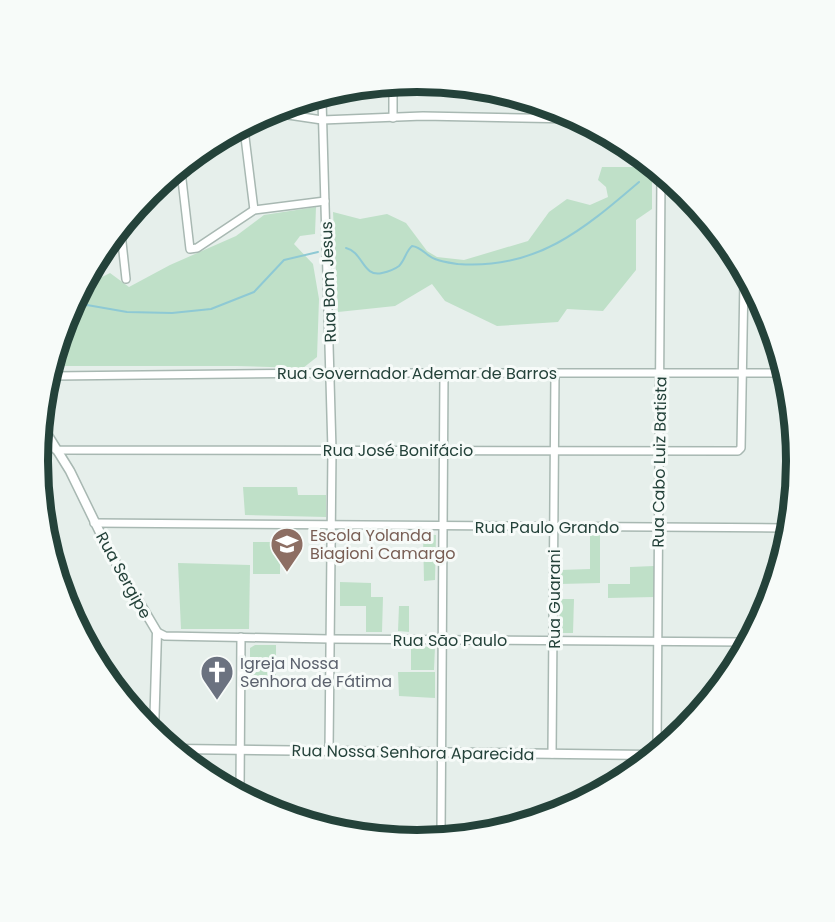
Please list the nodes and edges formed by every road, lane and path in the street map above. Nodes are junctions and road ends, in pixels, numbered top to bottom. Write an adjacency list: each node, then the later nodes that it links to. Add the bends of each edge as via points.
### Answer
1 (393, 92): 4 (street)
2 (322, 104): 6 (street, Rua Bom Jesus)
3 (289, 115): 6 (street)
4 (393, 118): 5 (street); 6 (street)
5 (555, 119)
6 (322, 120): 10 (street, Rua Bom Jesus)
7 (245, 135): 11 (street)
8 (182, 177): 11 (street, via 190,249)
9 (661, 183): 18 (street, Rua Cabo Luiz Batista)
10 (326, 201): 11 (street); 15 (street, Rua Bom Jesus)
11 (254, 210)
12 (122, 238): 13 (street)
13 (126, 279)
14 (744, 288): 19 (street)
15 (331, 373): 16 (street, Rua Governador Ademar de Barros); 21 (street, Rua Governador Ademar de Barros); 25 (street, Rua Bom Jesus)
16 (444, 373): 17 (street, Rua Governador Ademar de Barros); 26 (street)
17 (555, 373): 18 (street, Rua Governador Ademar de Barros); 27 (street, Rua Guarani)
18 (660, 373): 19 (street, Rua Governador Ademar de Barros); 28 (street, Rua Cabo Luiz Batista)
19 (742, 373): 20 (street, Rua Governador Ademar de Barros); 28 (street, Rua José Bonifácio, via 740,450)
20 (776, 373)
21 (58, 376)
22 (49, 438): 24 (street, Rua Sergipe)
23 (49, 444): 24 (street)
24 (56, 450): 25 (street, Rua José Bonifácio); 29 (street, Rua Sergipe)
25 (332, 450): 26 (street, Rua José Bonifácio); 30 (street, Rua Bom Jesus)
26 (443, 450): 27 (street, Rua José Bonifácio); 31 (street)
27 (555, 450): 28 (street, Rua José Bonifácio); 32 (street, Rua Guarani)
28 (660, 451): 33 (street, Rua Cabo Luiz Batista)
29 (94, 523): 30 (street, Rua Paulo Grando); 35 (street, Rua Sergipe)
30 (332, 525): 31 (street, Rua Paulo Grando); 37 (street, Rua Bom Jesus)
31 (443, 526): 32 (street, Rua Paulo Grando); 38 (street)
32 (554, 527): 33 (street, Rua Paulo Grando); 39 (street, Rua Guarani)
33 (659, 527): 34 (street, Rua Paulo Grando); 40 (street, Rua Cabo Luiz Batista)
34 (781, 528)
35 (157, 632): 36 (street, Rua São Paulo, via 165,636); 42 (street, Rua Sergipe)
36 (241, 637): 37 (street, Rua São Paulo); 45 (street)
37 (330, 639): 38 (street, Rua São Paulo); 46 (street, Rua Bom Jesus)
38 (442, 640): 39 (street, Rua São Paulo); 47 (street)
39 (553, 641): 40 (street, Rua São Paulo); 48 (street, Rua Guarani)
40 (658, 642): 41 (street, Rua São Paulo); 43 (street, Rua Cabo Luiz Batista)
41 (739, 642)
42 (154, 720)
43 (657, 742)
44 (187, 749): 45 (street, Rua Nossa Senhora Aparecida)
45 (240, 750): 46 (street, Rua Nossa Senhora Aparecida); 50 (street)
46 (329, 751): 47 (street, Rua Nossa Senhora Aparecida)
47 (442, 753): 48 (street, Rua Nossa Senhora Aparecida); 51 (street)
48 (552, 754): 49 (street, Rua Nossa Senhora Aparecida)
49 (641, 755)
50 (240, 785)
51 (441, 830)

